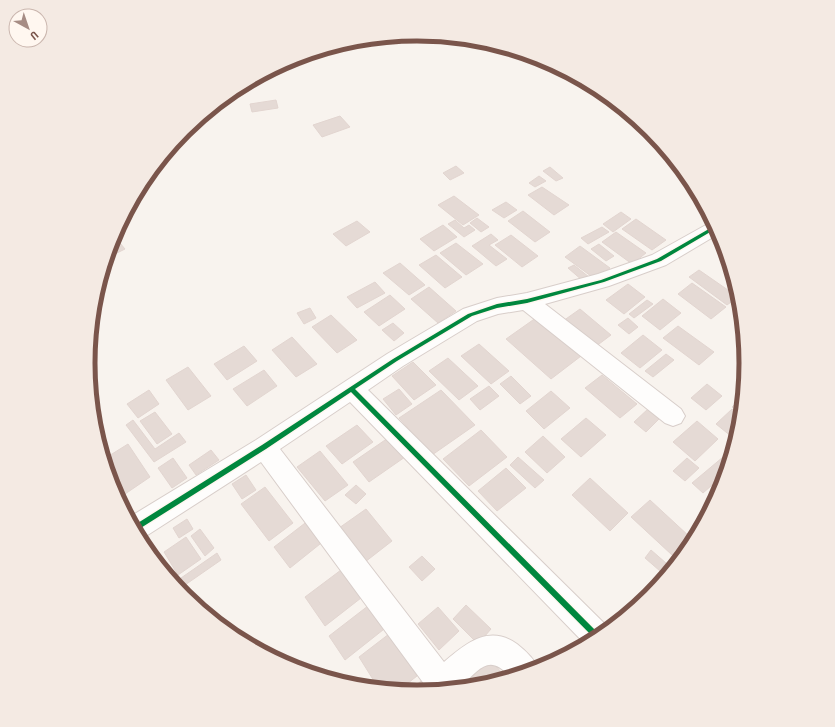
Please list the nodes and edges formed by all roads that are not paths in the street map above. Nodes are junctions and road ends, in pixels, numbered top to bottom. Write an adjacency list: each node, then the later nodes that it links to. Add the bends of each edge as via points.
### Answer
1 (711, 230): 2 (street, via 659,260 602,281)
2 (527, 301): 3 (street, via 497,306 470,315); 4 (street)
3 (352, 389): 5 (street); 7 (street)
4 (673, 416)
5 (264, 447): 6 (street); 10 (street)
6 (139, 526)
7 (595, 634)
8 (522, 669): 9 (street, via 501,650 486,649 466,662)
9 (446, 684)
10 (442, 685)

